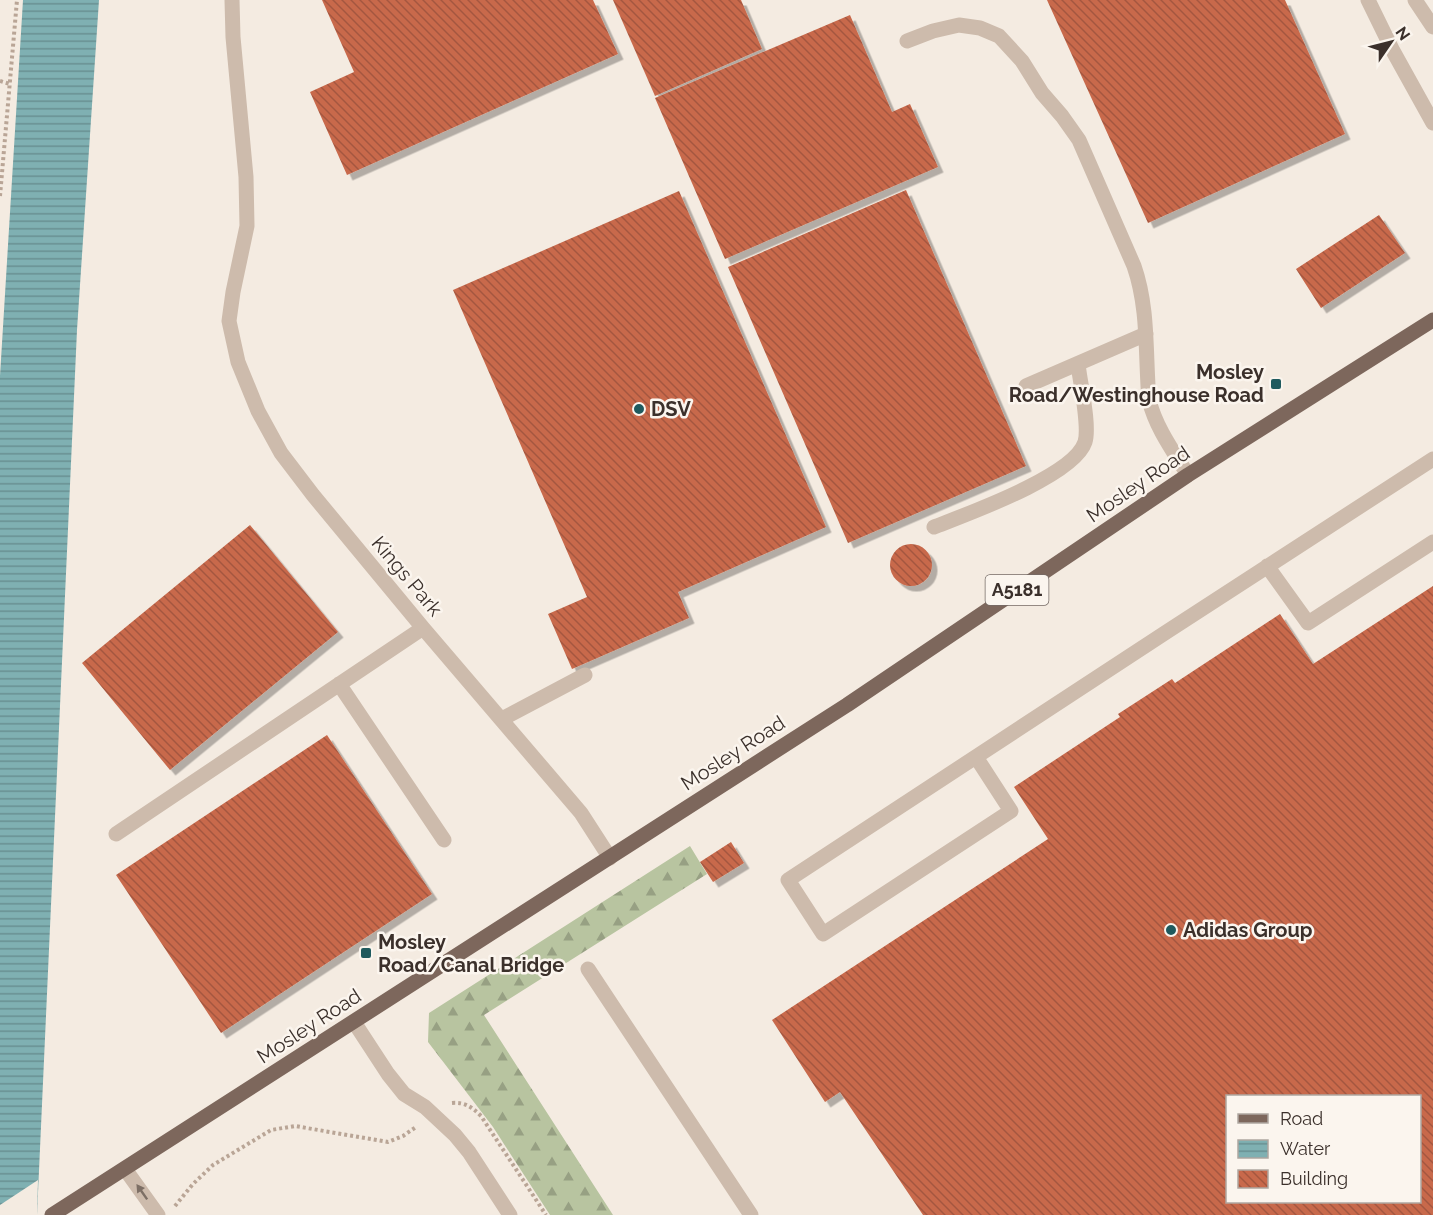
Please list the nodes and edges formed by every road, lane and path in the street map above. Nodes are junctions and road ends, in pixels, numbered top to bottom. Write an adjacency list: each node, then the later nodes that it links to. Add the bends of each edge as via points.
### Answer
1 (17, 0): 8 (path)
2 (232, 0): 20 (street, Kings Park, via 248,226 229,321 238,362 281,453)
3 (1368, 0): 9 (street)
4 (1415, 0): 5 (street)
5 (1433, 27)
6 (907, 41): 12 (street, via 959,25 980,28 999,36 1022,61 1079,140 1141,286)
7 (0, 81): 8 (path)
8 (10, 84): 10 (path)
9 (1433, 123)
10 (0, 196)
11 (1433, 320): 16 (main road, Mosley Road / A5181)
12 (1146, 334): 13 (street); 16 (street, via 1153,414)
13 (1078, 364): 14 (street); 17 (street, via 1086,430 1078,454 1012,495)
14 (1026, 386)
15 (1433, 459): 19 (street)
16 (1188, 475): 27 (main road, Mosley Road / A5181, via 847,705)
17 (934, 527)
18 (1433, 542): 19 (street, via 1308,623)
19 (1267, 566): 24 (street)
20 (423, 628): 22 (street); 23 (street, Kings Park)
21 (585, 675): 23 (street)
22 (339, 684): 25 (street); 26 (street)
23 (502, 718): 27 (street, Kings Park, via 581,813)
24 (976, 757): 24 (street, via 788,880 823,934 1011,811)
25 (116, 834)
26 (444, 840)
27 (610, 858): 29 (main road, Mosley Road / A5181)
28 (588, 969): 37 (street)
29 (354, 1022): 30 (street, via 404,1094); 31 (main road, Mosley Road / A5181)
30 (431, 1113): 32 (path, via 410,1132 388,1142 295,1125 271,1130 213,1166); 35 (street, via 469,1152); 36 (path, via 453,1102 471,1106)
31 (125, 1169): 33 (main road, Mosley Road / A5181); 34 (street, one-way to 31)
32 (173, 1209)
33 (52, 1215)
34 (158, 1215)
35 (510, 1215)
36 (546, 1215)
37 (751, 1215)

